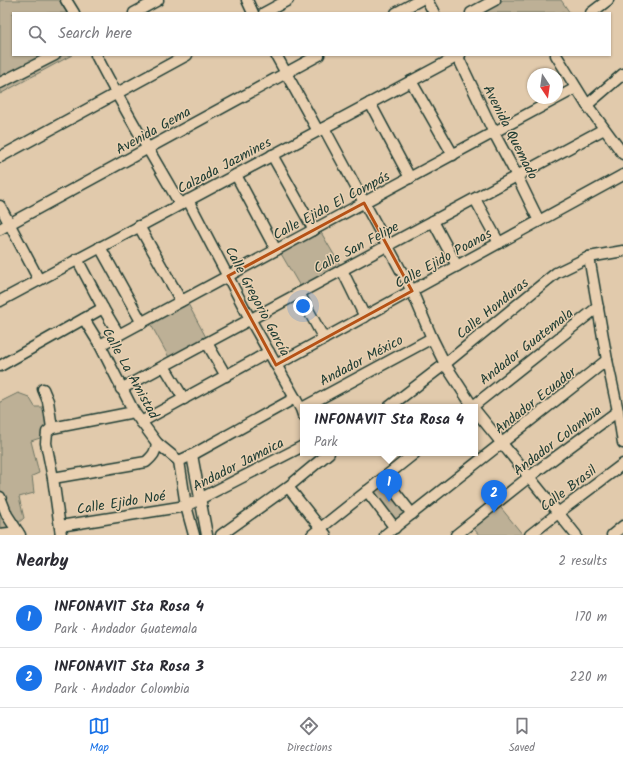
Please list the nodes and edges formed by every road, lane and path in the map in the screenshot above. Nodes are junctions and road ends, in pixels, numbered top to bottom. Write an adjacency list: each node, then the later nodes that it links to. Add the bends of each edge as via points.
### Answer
1 (66, 0): 9 (street)
2 (158, 0): 10 (street)
3 (246, 0): 11 (street)
4 (288, 0): 12 (street)
5 (420, 0): 13 (street)
6 (428, 0): 14 (street)
7 (495, 0): 15 (street)
8 (608, 0): 16 (street)
9 (73, 12)
10 (136, 12)
11 (252, 12)
12 (266, 12)
13 (398, 12)
14 (434, 12)
15 (473, 12)
16 (592, 12)
17 (53, 56): 27 (street)
18 (97, 56): 29 (street, Calle Gregorio García)
19 (185, 56): 29 (street)
20 (276, 56): 24 (street)
21 (317, 56): 24 (street, Avenida Gema)
22 (458, 56): 26 (street, Calzada Jazmines); 34 (street, Avenida Quemado)
23 (557, 56): 28 (street)
24 (285, 73): 32 (street); 35 (street, Avenida Gema)
25 (623, 74): 31 (street)
26 (411, 81): 30 (street, Calzada Jazmines); 38 (street)
27 (0, 83)
28 (576, 88): 31 (street); 34 (street, Calle Ejido El Compás)
29 (116, 94): 35 (street, Calle Gregorio García); 39 (street)
30 (370, 103): 32 (street, Calzada Jazmines); 43 (street)
31 (587, 104): 33 (street)
32 (321, 129): 37 (street, Calzada Jazmines); 46 (street)
33 (604, 129): 36 (street); 42 (street, Calle San Felipe)
34 (494, 133): 38 (street, Calle Ejido El Compás); 42 (street, Avenida Quemado)
35 (148, 148): 45 (street, Calle Gregorio García); 50 (street, Avenida Gema)
36 (623, 154)
37 (272, 155): 40 (street, Calzada Jazmines); 53 (street)
38 (453, 155): 43 (street, Calle Ejido El Compás)
39 (0, 157)
40 (236, 175): 45 (street, Calzada Jazmines); 57 (street)
41 (623, 175): 49 (street, Calle Ejido Poanas)
42 (517, 176): 44 (street, Calle San Felipe); 49 (street, Avenida Quemado)
43 (410, 178): 46 (street, Calle Ejido El Compás)
44 (475, 199): 48 (street, Calle San Felipe); 54 (street)
45 (184, 202): 51 (street, Calzada Jazmines); 63 (street, Calle Gregorio García)
46 (364, 203): 53 (street, Calle Ejido El Compás); 55 (street)
47 (0, 206): 50 (street)
48 (433, 221): 55 (street, Calle San Felipe); 61 (street)
49 (539, 221): 54 (street, Calle Ejido Poanas)
50 (10, 224): 52 (street, Avenida Gema); 64 (street)
51 (139, 226): 56 (street, Calzada Jazmines); 68 (street)
52 (0, 229)
53 (314, 230): 57 (street, Calle Ejido El Compás)
54 (499, 243): 61 (street, Calle Ejido Poanas)
55 (388, 246): 62 (street, Calle San Felipe); 65 (street)
56 (100, 247): 60 (street, Calzada Jazmines); 74 (street)
57 (276, 250): 63 (street, Calle Ejido El Compás)
58 (623, 251): 59 (street, Calle Honduras)
59 (589, 257): 69 (street); 82 (street, Calle Honduras, via 556,274)
60 (77, 259): 64 (street, Calzada Jazmines); 70 (street)
61 (457, 266): 65 (street, Calle Ejido Poanas)
62 (342, 270): 66 (street, Calle San Felipe); 71 (street)
63 (228, 276): 68 (street, Calle Ejido El Compás); 73 (street, Calle Gregorio García)
64 (39, 280): 67 (street, Calzada Jazmines)
65 (412, 291): 71 (street, Calle Ejido Poanas); 76 (street)
66 (299, 293): 73 (street, Calle San Felipe); 77 (street)
67 (0, 300)
68 (181, 301): 74 (street, Calle Ejido El Compás)
69 (598, 307): 81 (street); 94 (street, Andador Guatemala)
70 (103, 308): 72 (street); 75 (street)
71 (365, 317): 77 (street, Calle Ejido Poanas)
72 (84, 319): 79 (street, Calle La Amistad); 84 (street)
73 (250, 320): 78 (street, Calle San Felipe); 80 (street, Calle Gregorio García)
74 (142, 323): 75 (street, Calle Ejido El Compás)
75 (119, 335): 79 (street, Calle Ejido El Compás)
76 (432, 338): 82 (street); 91 (street, Andador México)
77 (324, 339): 83 (street, Calle Ejido Poanas)
78 (207, 343): 85 (street, Calle San Felipe); 86 (street)
79 (100, 345): 87 (street, Calle La Amistad)
80 (269, 352): 83 (street, Calle Gregorio García); 86 (street)
81 (607, 360): 96 (street); 102 (street, Andador Ecuador)
82 (445, 364): 92 (street, Calle Honduras); 93 (street)
83 (276, 365): 89 (street, Calle Gregorio García)
84 (0, 366)
85 (164, 366): 87 (street, Calle San Felipe); 90 (street)
86 (226, 376): 90 (street)
87 (121, 389): 97 (street, Calle La Amistad)
88 (43, 390): 100 (street, via 48,401)
89 (295, 398): 95 (street, Calle Gregorio García); 105 (street)
90 (184, 399): 99 (street)
91 (314, 404)
92 (393, 404)
93 (470, 404)
94 (476, 404)
95 (300, 406)
96 (618, 411): 103 (street); 110 (street, Andador Colombia)
97 (134, 412): 99 (street, Calle La Amistad); 100 (street)
98 (478, 414): 102 (street)
99 (141, 422): 101 (street, Calle La Amistad)
100 (50, 430): 111 (street, via 46,443)
101 (157, 443): 108 (street, Calle La Amistad); 111 (street, via 156,451 146,462)
102 (502, 443): 110 (street); 119 (street, Andador Ecuador)
103 (623, 443)
104 (300, 448): 116 (street, Andador Jamaica)
105 (192, 455): 108 (street); 116 (street)
106 (411, 456): 112 (street)
107 (317, 457): 113 (street)
108 (179, 461): 117 (street)
109 (623, 464): 118 (street, Calle Brasil)
110 (529, 477): 118 (street); 131 (street, Andador Colombia)
111 (53, 478): 122 (street)
112 (384, 478): 114 (street); 119 (street)
113 (288, 487): 123 (street); 128 (street)
114 (367, 491): 121 (street); 123 (street)
115 (0, 497): 125 (street)
116 (200, 499): 117 (street, Andador Jamaica); 127 (street)
117 (186, 506): 122 (street, Calle Ejido Noé); 126 (street)
118 (558, 513): 132 (street, Calle Brasil); 133 (street)
119 (412, 514): 121 (street, Andador Ecuador)
120 (623, 526): 134 (street)
121 (395, 528): 130 (street, Andador Ecuador)
122 (61, 530)
123 (323, 532): 129 (street)
124 (0, 534): 125 (street)
125 (19, 534)
126 (194, 535)
127 (207, 535)
128 (221, 535)
129 (312, 535)
130 (385, 535)
131 (456, 535)
132 (530, 535)
133 (576, 535)
134 (612, 535)

